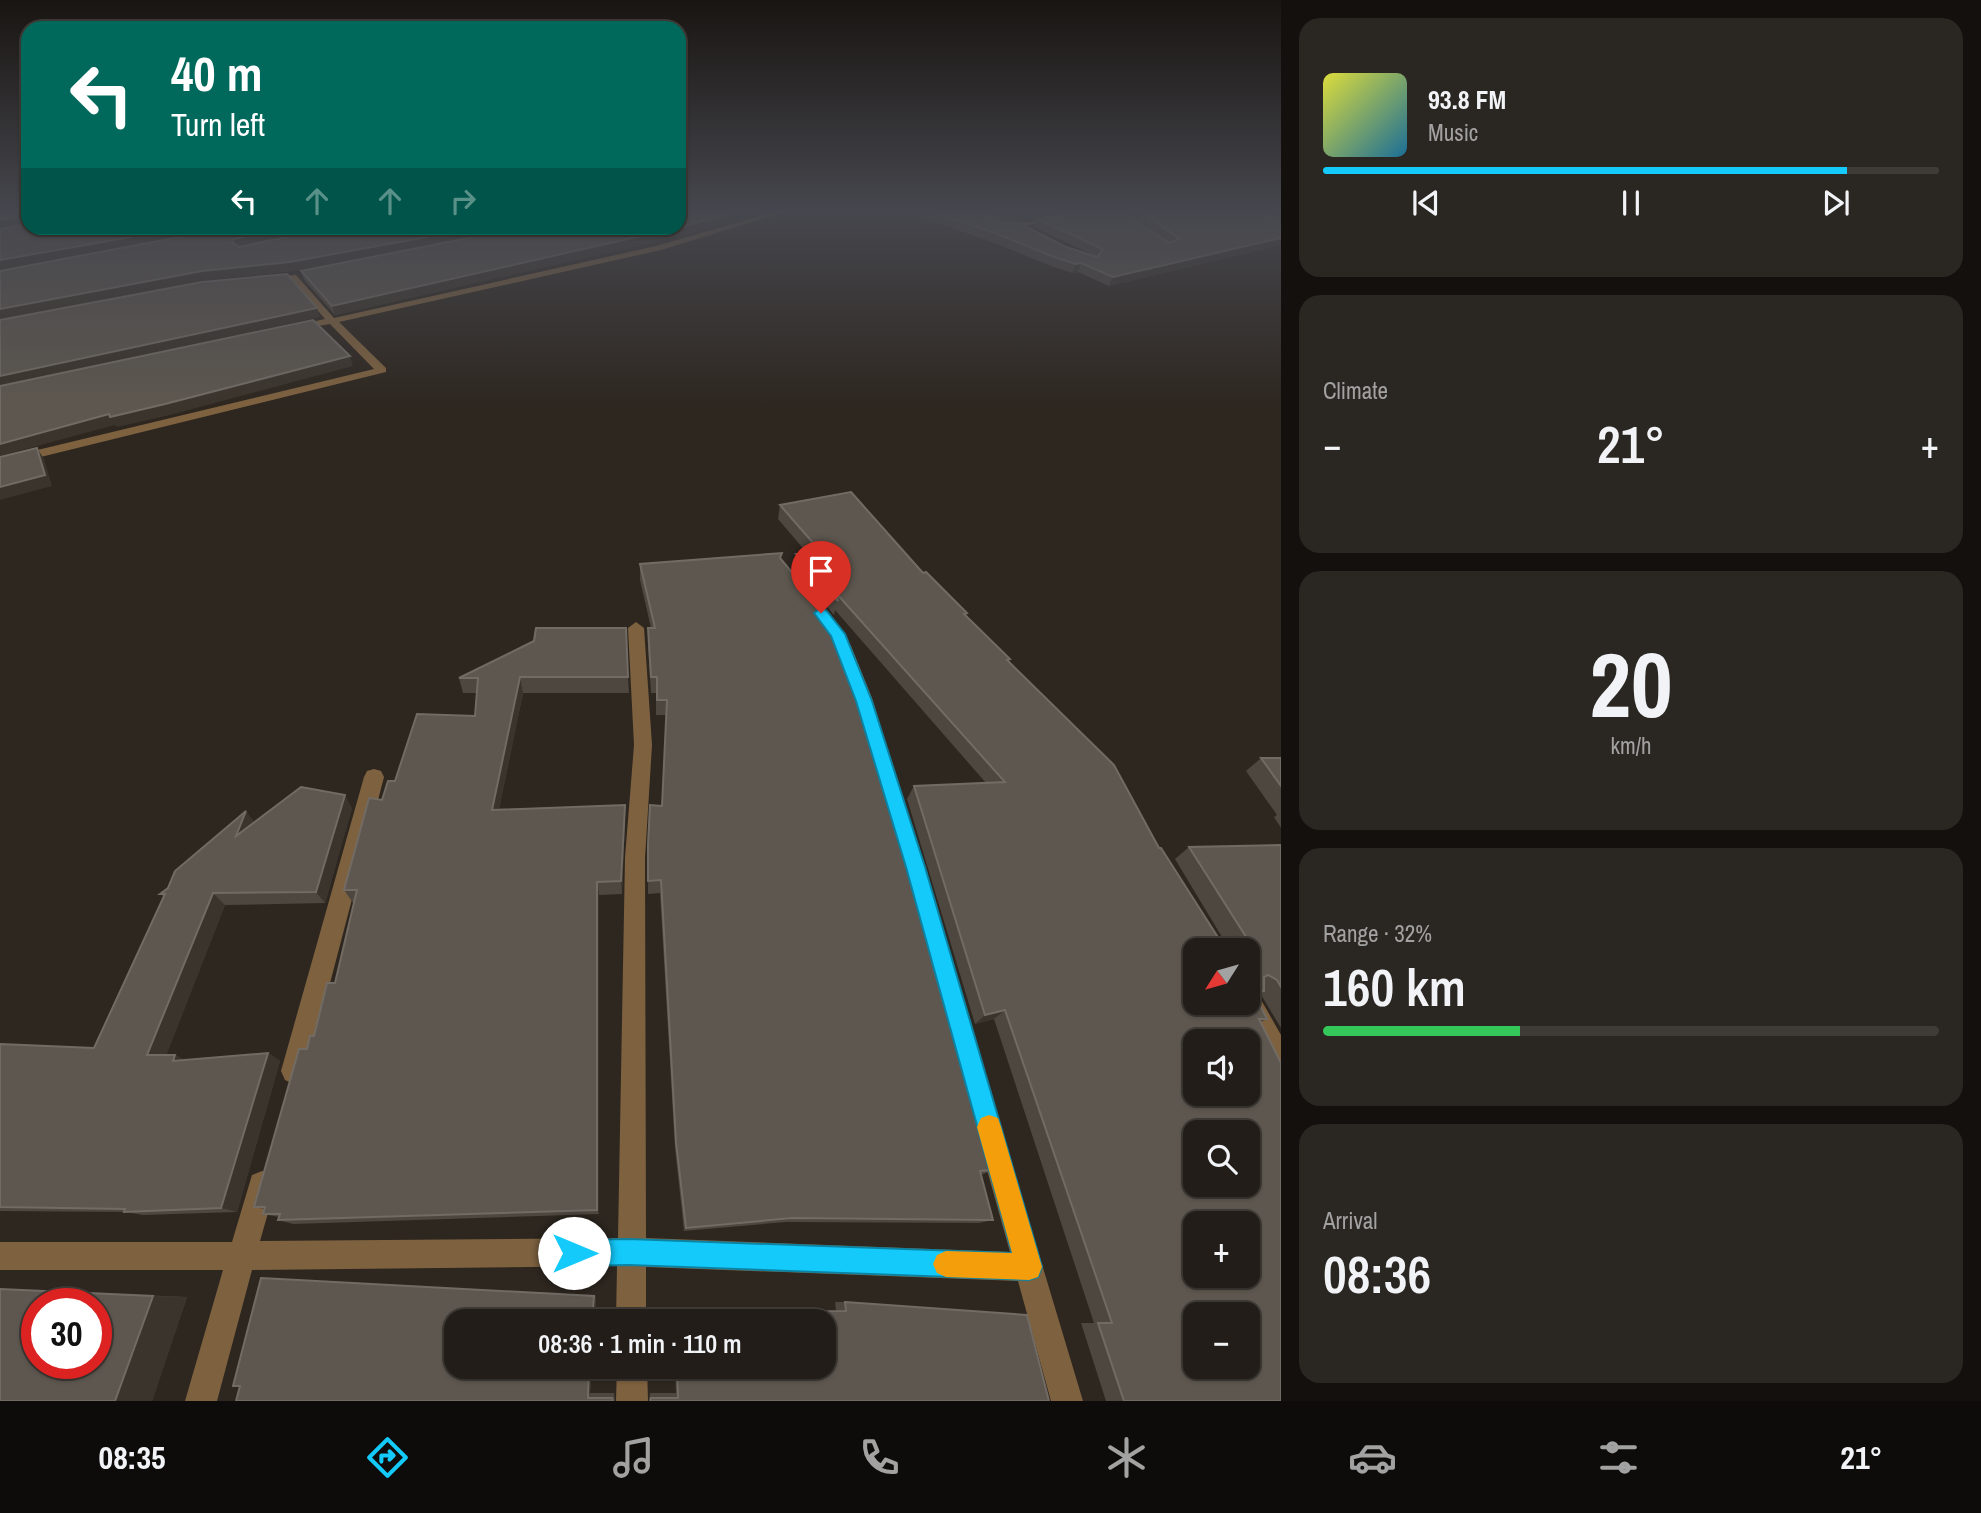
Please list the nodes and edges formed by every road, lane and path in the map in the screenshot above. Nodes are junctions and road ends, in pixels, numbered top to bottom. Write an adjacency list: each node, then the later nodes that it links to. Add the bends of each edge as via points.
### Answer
1 (305, 274): 3 (street)
2 (540, 274): 5 (street)
3 (293, 277): 4 (street); 5 (street)
4 (256, 281)
5 (332, 321): 6 (street); 7 (street, via 382,370)
6 (279, 332)
7 (0, 463)
8 (804, 593): 18 (street, via 838,634 856,676 916,867)
9 (636, 628): 15 (street, via 643,746 635,858)
10 (374, 778): 13 (street)
11 (1257, 1015): 12 (street)
12 (1281, 1060)
13 (287, 1097)
14 (268, 1163): 17 (street)
15 (629, 1252): 17 (street); 18 (street); 19 (street)
16 (0, 1256): 17 (street)
17 (243, 1256): 21 (street)
18 (1029, 1267): 23 (street)
19 (631, 1309)
20 (632, 1379): 22 (street)
21 (201, 1401)
22 (632, 1401)
23 (1067, 1401)

